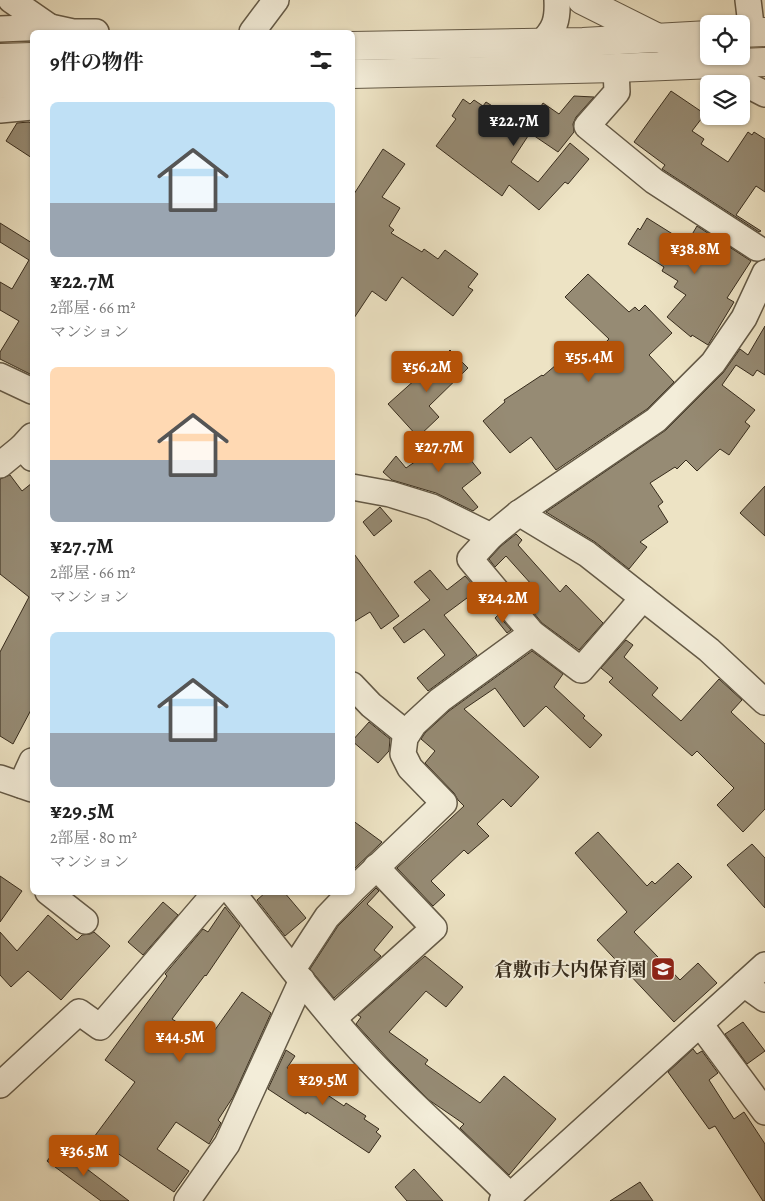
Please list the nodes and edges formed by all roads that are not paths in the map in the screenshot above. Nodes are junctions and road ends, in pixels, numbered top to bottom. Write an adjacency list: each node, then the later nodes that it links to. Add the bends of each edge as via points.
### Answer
1 (10, 0): 6 (street)
2 (276, 0): 9 (street)
3 (557, 0): 13 (street, via 557,19 552,32)
4 (582, 0): 12 (street)
5 (748, 0): 10 (street)
6 (50, 27): 7 (street); 8 (street)
7 (0, 29)
8 (64, 30)
9 (254, 30)
10 (753, 33)
11 (700, 36): 12 (street)
12 (657, 38): 13 (street); 17 (street)
13 (540, 43): 14 (street)
14 (355, 46)
15 (30, 57): 16 (street)
16 (0, 58)
17 (700, 60)
18 (765, 62): 19 (street)
19 (750, 63)
20 (700, 64): 22 (street)
21 (710, 65): 26 (street)
22 (616, 68): 23 (street); 29 (street, via 617,92 587,126 654,181)
23 (355, 74)
24 (30, 83): 25 (street)
25 (0, 84)
26 (765, 94)
27 (30, 107): 28 (street)
28 (0, 110)
29 (762, 247)
30 (765, 273): 36 (street, via 744,318 713,362 656,420)
31 (0, 376): 32 (street)
32 (30, 390)
33 (29, 447): 34 (street)
34 (0, 464)
35 (355, 488): 37 (street, via 432,507)
36 (519, 513): 37 (street); 38 (street, via 587,554)
37 (491, 536): 39 (street, via 470,559)
38 (644, 598): 39 (street, via 581,670); 41 (street)
39 (532, 633): 42 (street, via 440,700)
40 (355, 688): 42 (street)
41 (765, 702)
42 (407, 734): 45 (street, via 403,754 410,768 444,804)
43 (30, 764): 44 (street)
44 (18, 784)
45 (376, 867): 46 (street); 56 (street, via 434,928)
46 (355, 889)
47 (52, 895): 51 (street)
48 (213, 895): 58 (street, via 100,1027 79,1012)
49 (234, 895): 53 (street)
50 (349, 895): 53 (street, via 328,917)
51 (85, 921)
52 (765, 965): 54 (street)
53 (298, 975): 56 (street); 61 (street, via 227,1144)
54 (744, 984): 55 (street); 57 (street)
55 (765, 1000)
56 (334, 1018): 60 (street, via 369,1060 477,1162)
57 (700, 1024): 59 (street); 60 (street)
58 (0, 1084)
59 (765, 1112)
60 (506, 1199)
61 (187, 1201)

